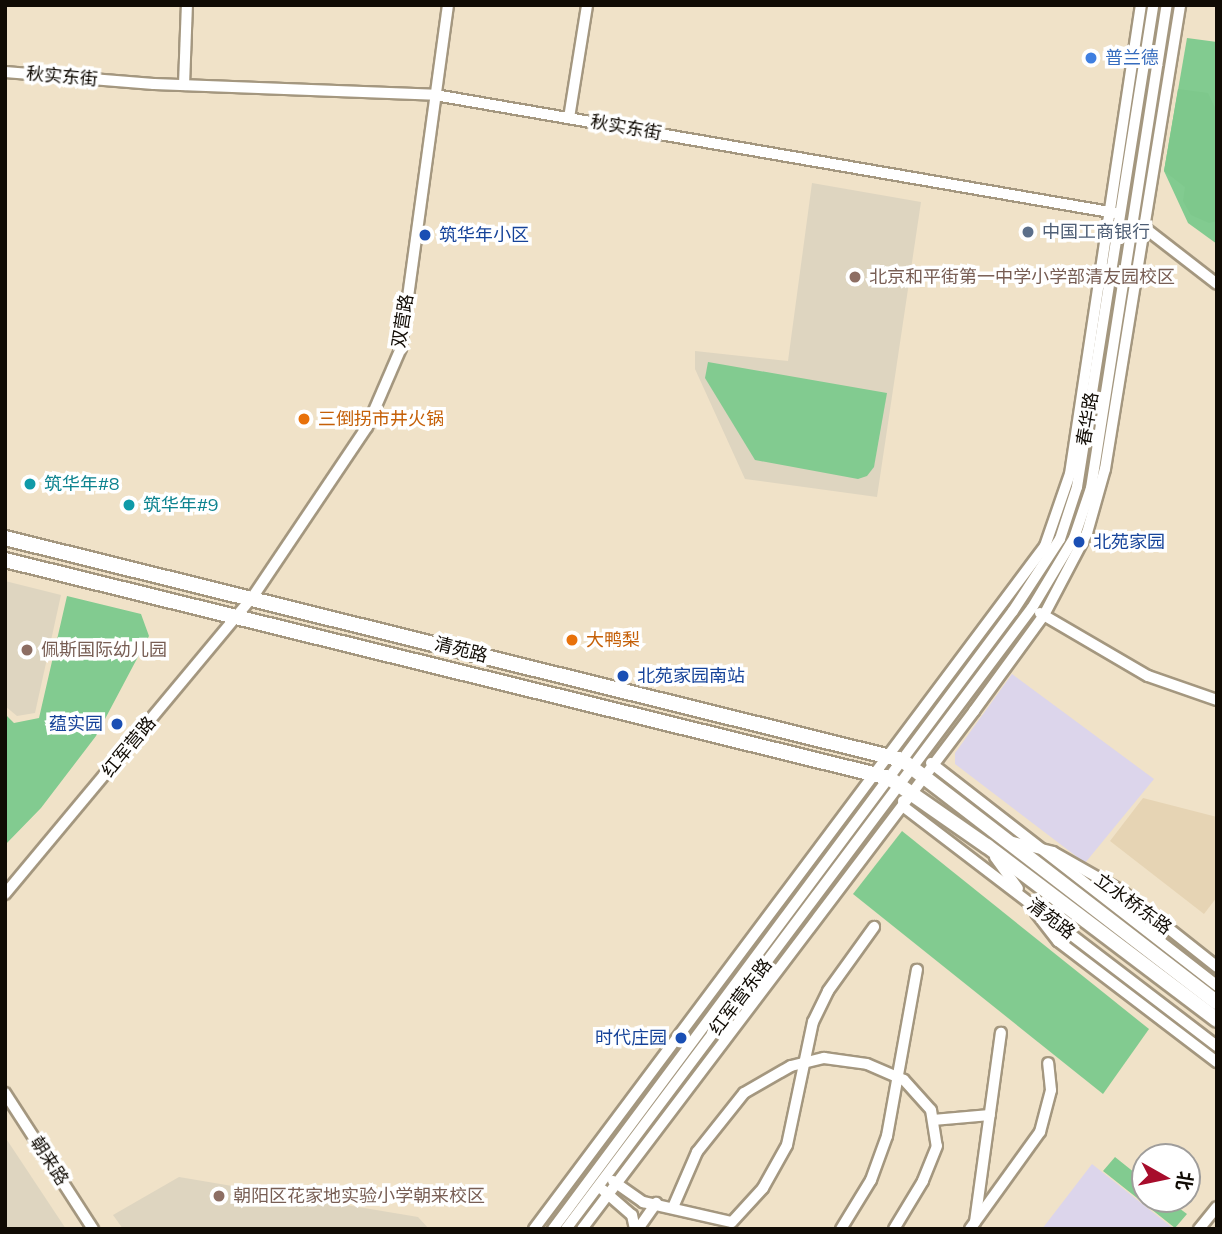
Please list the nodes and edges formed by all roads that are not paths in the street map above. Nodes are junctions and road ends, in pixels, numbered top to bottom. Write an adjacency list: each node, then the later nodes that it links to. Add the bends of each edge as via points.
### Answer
1 (187, 5): 9 (street)
2 (448, 5): 10 (street, 双营路)
3 (587, 5): 11 (street)
4 (1141, 5): 12 (street)
5 (1153, 5): 12 (street, 春华路)
6 (1167, 5): 13 (street, 春华路)
7 (1180, 5): 14 (street)
8 (5, 72): 9 (street, 秋实东街)
9 (184, 85): 10 (street, 秋实东街)
10 (435, 95): 11 (street, 秋实东街); 18 (street, 双营路, via 401,348 368,427)
11 (569, 118): 12 (street, 秋实东街)
12 (1116, 213): 13 (street, 秋实东街); 24 (street, 春华路, via 1077,487 1065,525 1020,600)
13 (1134, 216): 14 (street); 19 (street, 春华路, via 1088,499 1064,559)
14 (1143, 228): 15 (street); 20 (street, via 1097,503 1087,533)
15 (1217, 284)
16 (5, 538): 18 (main road, 清苑路)
17 (5, 560): 21 (main road, 清苑路)
18 (252, 598): 21 (street, 红军营路); 24 (main road, 清苑路)
19 (1032, 607): 20 (street); 24 (street, 春华路)
20 (1044, 615): 22 (street, via 1147,677); 23 (street)
21 (236, 617): 25 (main road, 清苑路); 30 (street, 红军营路)
22 (1217, 700)
23 (935, 762): 24 (street); 29 (street)
24 (908, 764): 25 (street); 25 (street, 春华路); 27 (main road, 清苑路)
25 (895, 782): 26 (street); 28 (main road, 清苑路); 47 (street); 48 (street, 红军营东路)
26 (903, 805): 31 (street, 清苑路); 50 (street)
27 (1010, 841): 29 (street); 36 (main road, 清苑路)
28 (987, 846): 31 (street); 37 (main road, 清苑路)
29 (1044, 852): 33 (street, 立水桥东路, via 1053,852 1120,890); 35 (street)
30 (5, 894)
31 (1026, 899): 39 (street, 清苑路); 41 (street, via 1058,941)
32 (874, 927): 40 (street, via 828,991 813,1022)
33 (1217, 967)
34 (917, 970): 43 (street)
35 (1217, 986)
36 (1217, 1003)
37 (1217, 1020)
38 (1001, 1033): 45 (street)
39 (1217, 1046)
40 (808, 1062): 43 (street, via 824,1058 867,1063); 53 (street, via 791,1066 744,1093 697,1153); 53 (street, via 788,1145 763,1188 732,1222)
41 (1217, 1062)
42 (1048, 1063): 55 (street, via 1051,1090 1040,1132)
43 (896, 1076): 46 (street, via 931,1110); 62 (street, via 887,1136 871,1180)
44 (5, 1093): 56 (street, 朝来路)
45 (990, 1115): 46 (street); 55 (street)
46 (933, 1120): 63 (street, via 937,1146 923,1181)
47 (580, 1168): 48 (street); 49 (street); 57 (street)
48 (601, 1173): 49 (street, 红军营东路); 50 (street)
49 (593, 1184): 51 (street); 58 (street, 红军营东路); 59 (street, 红军营东路)
50 (616, 1184): 51 (street); 52 (street, via 643,1202)
51 (608, 1194): 60 (street); 61 (street, via 632,1214)
52 (656, 1203): 53 (street); 61 (street)
53 (674, 1205)
54 (1217, 1207): 64 (street)
55 (973, 1225)
56 (93, 1229)
57 (534, 1229)
58 (553, 1229)
59 (566, 1229)
60 (582, 1229)
61 (636, 1229)
62 (841, 1229)
63 (894, 1229)
64 (1199, 1229)

